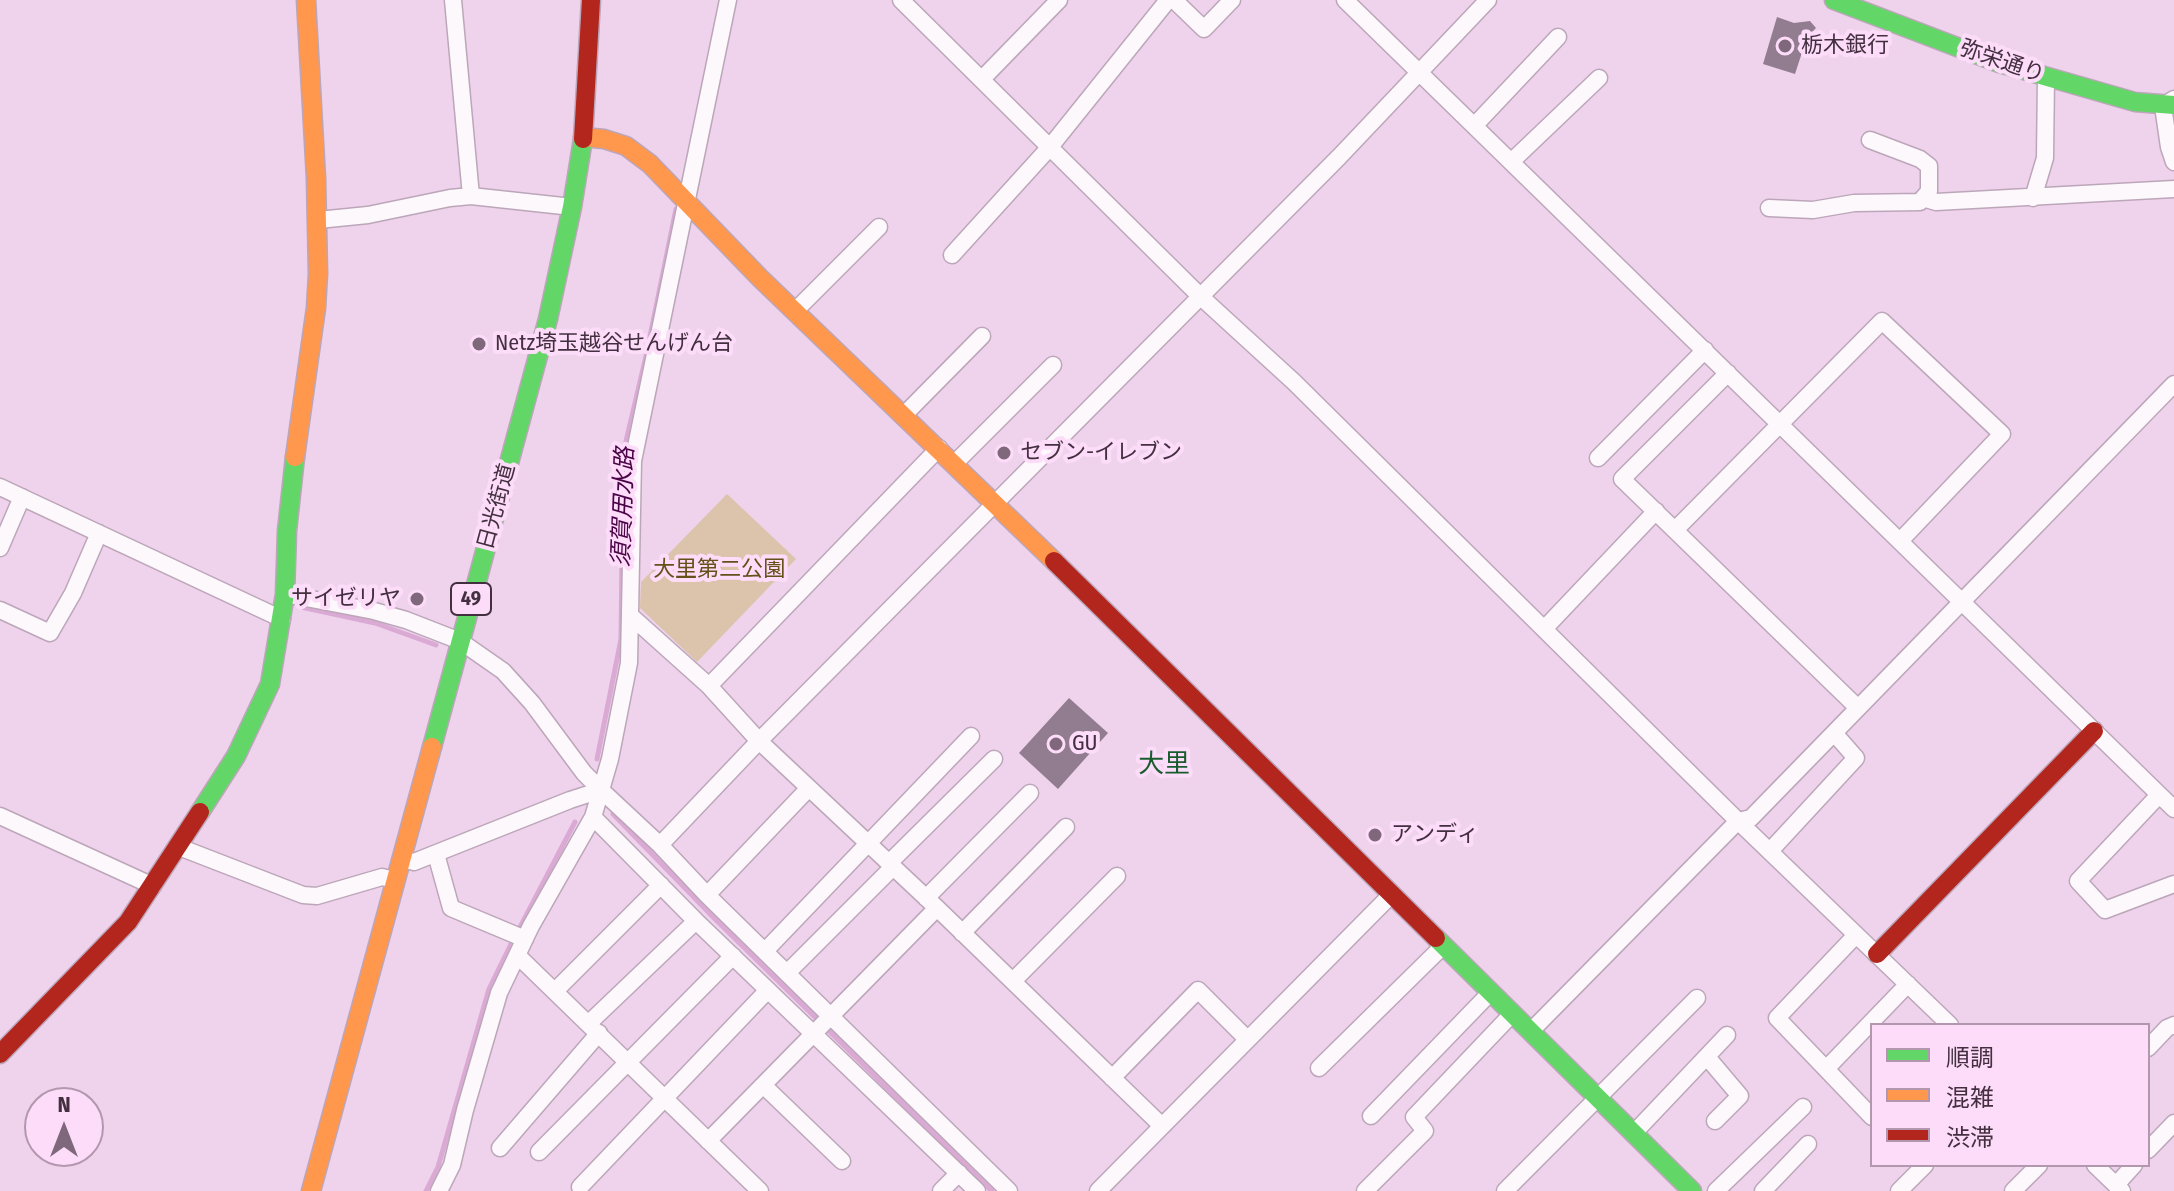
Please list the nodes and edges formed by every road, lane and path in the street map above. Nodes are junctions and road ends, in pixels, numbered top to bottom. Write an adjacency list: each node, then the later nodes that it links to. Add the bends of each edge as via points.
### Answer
1 (306, 0): 32 (street)
2 (453, 0): 26 (street)
3 (591, 0): 20 (street, 日光街道 / 49)
4 (728, 0): 29 (street)
5 (901, 0): 17 (street)
6 (1059, 0): 17 (street)
7 (1168, 0): 22 (street)
8 (1174, 0): 9 (street, via 1204,29)
9 (1232, 0)
10 (1345, 0): 14 (street)
11 (1488, 0): 14 (street)
12 (1834, 0): 15 (street, 弥栄通り)
13 (1558, 37): 19 (street)
14 (1421, 72): 19 (street); 35 (street)
15 (2046, 77): 18 (street, 弥栄通り, via 2135,102); 28 (street, via 2045,158)
16 (1599, 78): 23 (street)
17 (982, 79): 22 (street)
18 (2170, 103): 24 (street)
19 (1475, 125): 23 (street)
20 (583, 137): 29 (street, via 626,146); 30 (street, 日光街道 / 49)
21 (1870, 140): 27 (street, via 1929,166 1929,191)
22 (1050, 147): 34 (street); 35 (street)
23 (1512, 161): 38 (street)
24 (2174, 162)
25 (2174, 189): 28 (street)
26 (471, 196): 30 (street); 32 (street)
27 (1923, 198): 28 (street); 31 (street, via 1813,210)
28 (2033, 198)
29 (687, 202): 36 (street); 58 (street, via 633,461)
30 (572, 207): 61 (street, 日光街道 / 49, via 548,319)
31 (1769, 208)
32 (318, 220): 55 (street, via 316,308 290,503)
33 (879, 227): 36 (street)
34 (952, 255)
35 (1201, 297): 49 (street); 60 (street)
36 (795, 311): 42 (street)
37 (982, 336): 42 (street)
38 (1705, 350): 40 (street); 45 (street)
39 (1053, 365): 46 (street)
40 (1728, 373): 43 (street); 50 (street, via 1622,479)
41 (2174, 384): 56 (street)
42 (903, 416): 44 (street)
43 (1780, 425): 51 (street); 53 (street); 53 (street, via 1882,321 1984,416 2002,434)
44 (939, 448): 46 (street); 62 (street)
45 (1598, 458)
46 (954, 464): 49 (street)
47 (0, 487): 48 (street)
48 (22, 497): 52 (street); 54 (street)
49 (994, 504): 67 (street); 91 (street)
50 (1656, 511): 51 (street); 60 (street)
51 (1675, 530): 63 (street)
52 (99, 533): 57 (street, via 50,633); 59 (street)
53 (1900, 541): 56 (street)
54 (0, 548)
55 (285, 594): 59 (street); 61 (street, via 374,611)
56 (1962, 602): 63 (street); 64 (street)
57 (0, 610)
58 (632, 617): 62 (street); 70 (street, via 629,663)
59 (282, 619): 80 (street, via 265,696 236,756)
60 (1544, 629): 76 (street)
61 (460, 641): 70 (street, via 503,671); 83 (street, 日光街道 / 49)
62 (709, 686): 67 (street)
63 (1858, 708): 65 (street)
64 (2094, 731): 72 (street); 99 (street)
65 (1834, 733): 76 (street, via 1751,818); 81 (street, via 1856,758)
66 (971, 736): 78 (street)
67 (759, 741): 69 (street); 79 (street)
68 (994, 759): 84 (street)
69 (809, 788): 78 (street); 90 (street)
70 (601, 790): 75 (street); 79 (street); 82 (street)
71 (1030, 793): 92 (street)
72 (2159, 795): 73 (street); 87 (street, via 2078,881 2105,910)
73 (2174, 809)
74 (0, 816): 89 (street)
75 (593, 817): 88 (street); 97 (street)
76 (1738, 821): 81 (street); 115 (street)
77 (1066, 827): 94 (street)
78 (868, 844): 84 (street); 98 (street)
79 (660, 845): 90 (street)
80 (179, 847): 86 (street, via 303,895 317,896 382,877); 89 (street)
81 (1770, 851): 95 (street)
82 (436, 854): 83 (street, via 414,862); 97 (street, via 451,908)
83 (401, 859): 86 (street, 日光街道 / 49)
84 (891, 865): 92 (street); 101 (street)
85 (1117, 876): 102 (street)
86 (395, 880): 149 (street, 日光街道 / 49)
87 (2174, 884)
88 (661, 885): 93 (street); 105 (street)
89 (153, 886): 120 (street, via 128,922)
90 (707, 895): 98 (street)
91 (1391, 895): 96 (street); 118 (street)
92 (932, 903): 94 (street); 109 (street)
93 (696, 921): 100 (street); 114 (street)
94 (962, 933): 102 (street)
95 (1856, 935): 99 (street); 124 (street, via 1777,1018)
96 (1443, 946): 106 (street); 123 (street)
97 (521, 947): 105 (street); 150 (street, via 499,993 452,1165)
98 (765, 951): 101 (street)
99 (1877, 954): 103 (street)
100 (733, 956): 104 (street); 122 (street)
101 (787, 973): 109 (street)
102 (1013, 981): 125 (street)
103 (1908, 984): 110 (street); 112 (street)
104 (768, 990): 116 (street); 127 (street)
105 (555, 991): 114 (street)
106 (1490, 993): 108 (street); 131 (street)
107 (1697, 998): 128 (street)
108 (1512, 1014): 115 (street); 156 (street, via 1414,1117 1425,1131)
109 (830, 1015): 116 (street); 154 (street)
110 (1870, 1023)
111 (1870, 1023): 124 (street)
112 (1948, 1023)
113 (2174, 1025): 119 (street)
114 (594, 1029): 122 (street); 138 (street)
115 (1530, 1032): 128 (street)
116 (813, 1033): 126 (street); 146 (street)
117 (1727, 1035): 121 (street)
118 (1247, 1039): 125 (street, via 1198,990); 134 (street)
119 (2150, 1046)
120 (0, 1054)
121 (1707, 1057): 132 (street, via 1740,1096); 135 (street)
122 (627, 1062): 127 (street); 140 (street)
123 (1319, 1068)
124 (1826, 1069): 130 (street)
125 (1112, 1078): 134 (street)
126 (763, 1085): 136 (street); 141 (street)
127 (663, 1097): 136 (street); 147 (street)
128 (1598, 1099): 135 (street); 157 (street)
129 (1803, 1107): 159 (street)
130 (1870, 1115)
131 (1371, 1116)
132 (1715, 1121)
133 (2174, 1123): 139 (street)
134 (1162, 1126): 155 (street)
135 (1633, 1134): 158 (street)
136 (708, 1141): 151 (street)
137 (1808, 1144): 160 (street)
138 (500, 1148)
139 (2150, 1148)
140 (539, 1152)
141 (842, 1161)
142 (1923, 1167): 161 (street)
143 (2037, 1167): 162 (street)
144 (2097, 1167): 148 (street)
145 (2132, 1167): 148 (street)
146 (959, 1173): 152 (street); 153 (street)
147 (580, 1187)
148 (2112, 1187)
149 (311, 1191)
150 (439, 1191)
151 (760, 1191)
152 (941, 1191)
153 (977, 1191)
154 (1009, 1191)
155 (1098, 1191)
156 (1365, 1191)
157 (1505, 1191)
158 (1692, 1191)
159 (1716, 1191)
160 (1763, 1191)
161 (1899, 1191)
162 (2013, 1191)

